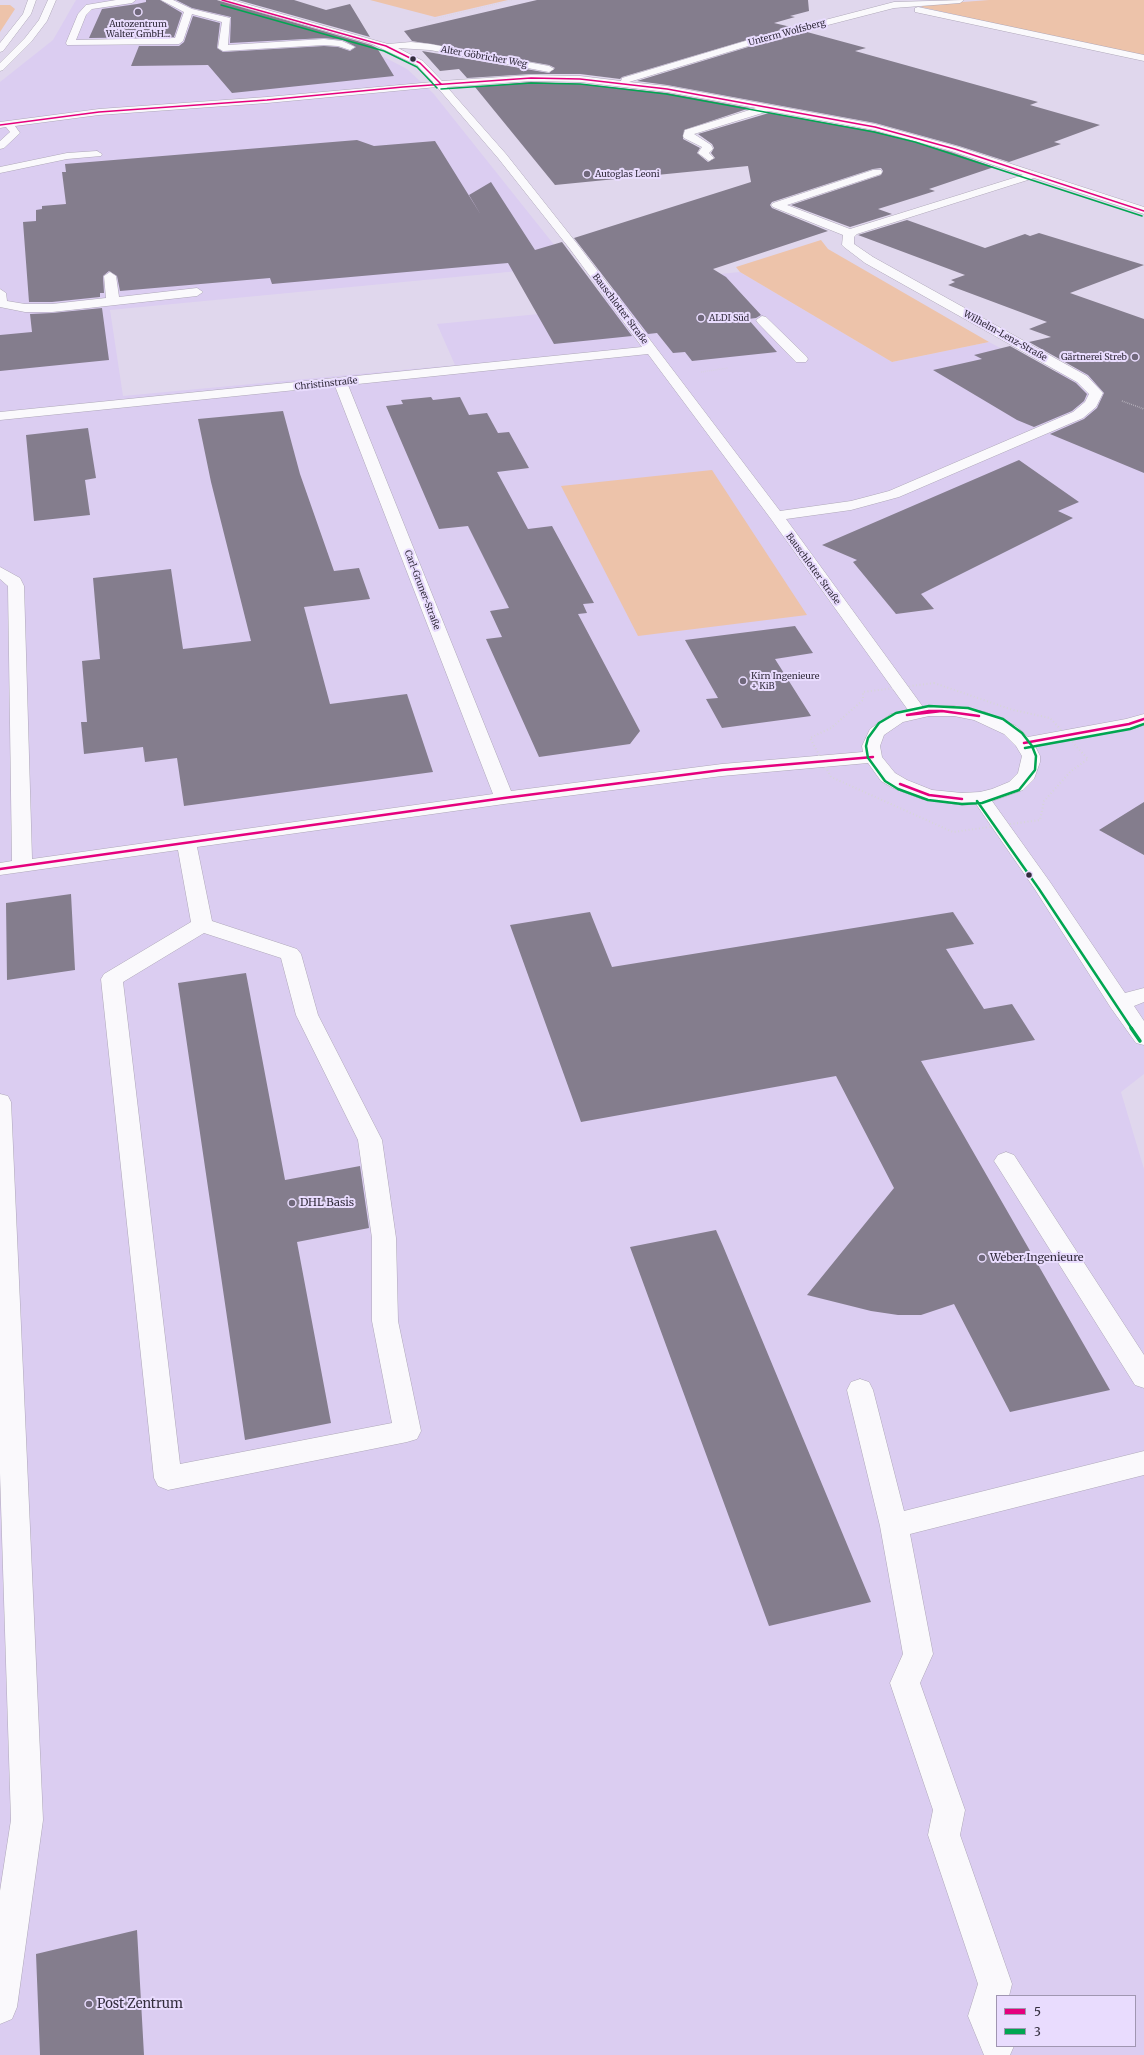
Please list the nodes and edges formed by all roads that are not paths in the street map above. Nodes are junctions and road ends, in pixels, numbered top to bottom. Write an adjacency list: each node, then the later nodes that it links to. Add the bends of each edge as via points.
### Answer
1 (32, 0): 13 (street, via 27,14)
2 (52, 0): 15 (street, via 43,21)
3 (132, 0): 9 (street, via 89,7 82,14 70,43 179,41)
4 (165, 0): 9 (street)
5 (222, 0): 11 (street, Bauschlotter Straße)
6 (875, 0): 8 (street)
7 (960, 0): 8 (street, Unterm Wolfsberg)
8 (894, 5): 14 (street); 17 (street, Unterm Wolfsberg, via 755,41)
9 (189, 11): 12 (street, Alter Göbricher Weg, via 227,20 223,48 324,42 343,44 355,50)
10 (373, 33): 11 (street)
11 (358, 37): 12 (street, Bauschlotter Straße)
12 (386, 46): 16 (street, Alter Göbricher Weg, via 411,45 447,50 548,69); 18 (street, Bauschlotter Straße, via 420,63)
13 (0, 49)
14 (1144, 58)
15 (0, 68)
16 (580, 79): 17 (street, Alter Göbricher Weg); 18 (street, Alter Göbricher Weg, via 536,78)
17 (618, 82): 19 (street, Alter Göbricher Weg)
18 (441, 84): 20 (street, Alter Göbricher Weg, via 99,112); 34 (street, Bauschlotter Straße, via 502,156)
19 (768, 108): 23 (street, Alter Göbricher Weg, via 689,132 690,138 706,145 708,149 702,153); 26 (street, Alter Göbricher Weg, via 876,127 916,137)
20 (4, 124): 21 (street, via 15,133)
21 (0, 146)
22 (96, 154): 24 (street, via 67,156)
23 (709, 158)
24 (0, 170)
25 (877, 172): 28 (street, via 777,205)
26 (1033, 175): 27 (street, Alter Göbricher Weg); 28 (street)
27 (1144, 211)
28 (851, 234): 38 (street, Wilhelm-Lenz-Straße, via 848,236 848,244 859,255 1082,378 1096,392 1091,404 1078,415 894,494 851,505)
29 (110, 276): 32 (street)
30 (197, 292): 32 (street)
31 (0, 298): 32 (street, via 25,308 52,308)
32 (113, 301)
33 (762, 320): 35 (street)
34 (651, 350): 36 (street, Christinstraße); 38 (street, Bauschlotter Straße)
35 (801, 359)
36 (340, 382): 37 (street, Christinstraße); 44 (street, Carl-Gruner-Straße)
37 (0, 416)
38 (776, 516): 40 (street, Bauschlotter Straße)
39 (0, 572): 47 (street, via 14,581 16,586)
40 (918, 712): 42 (street, via 954,711 979,716 1010,730); 43 (street, via 897,718 882,727 873,739)
41 (1144, 719): 42 (street)
42 (1024, 743): 45 (street, via 1031,756 1027,774 1008,790)
43 (873, 757): 44 (street, via 722,770); 45 (street, via 888,777 914,790 945,798)
44 (504, 798): 46 (street)
45 (981, 798): 51 (street, via 1043,886)
46 (186, 843): 47 (street); 49 (street)
47 (22, 866): 48 (street)
48 (0, 869)
49 (202, 925): 49 (street, via 112,979 168,1478 407,1432 385,1321 384,1238 370,1140 306,1015 290,954)
50 (1144, 995): 51 (street)
51 (1119, 1003): 52 (street)
52 (1144, 1038)
53 (0, 1102): 59 (street, via 27,1820)
54 (1006, 1161): 55 (street)
55 (1144, 1377)
56 (860, 1390): 58 (street)
57 (1144, 1462): 58 (street)
58 (894, 1526): 60 (street, via 918,1654 905,1683 949,1810 944,1835 995,1984 986,2016)
59 (0, 2007)
60 (996, 2042)

